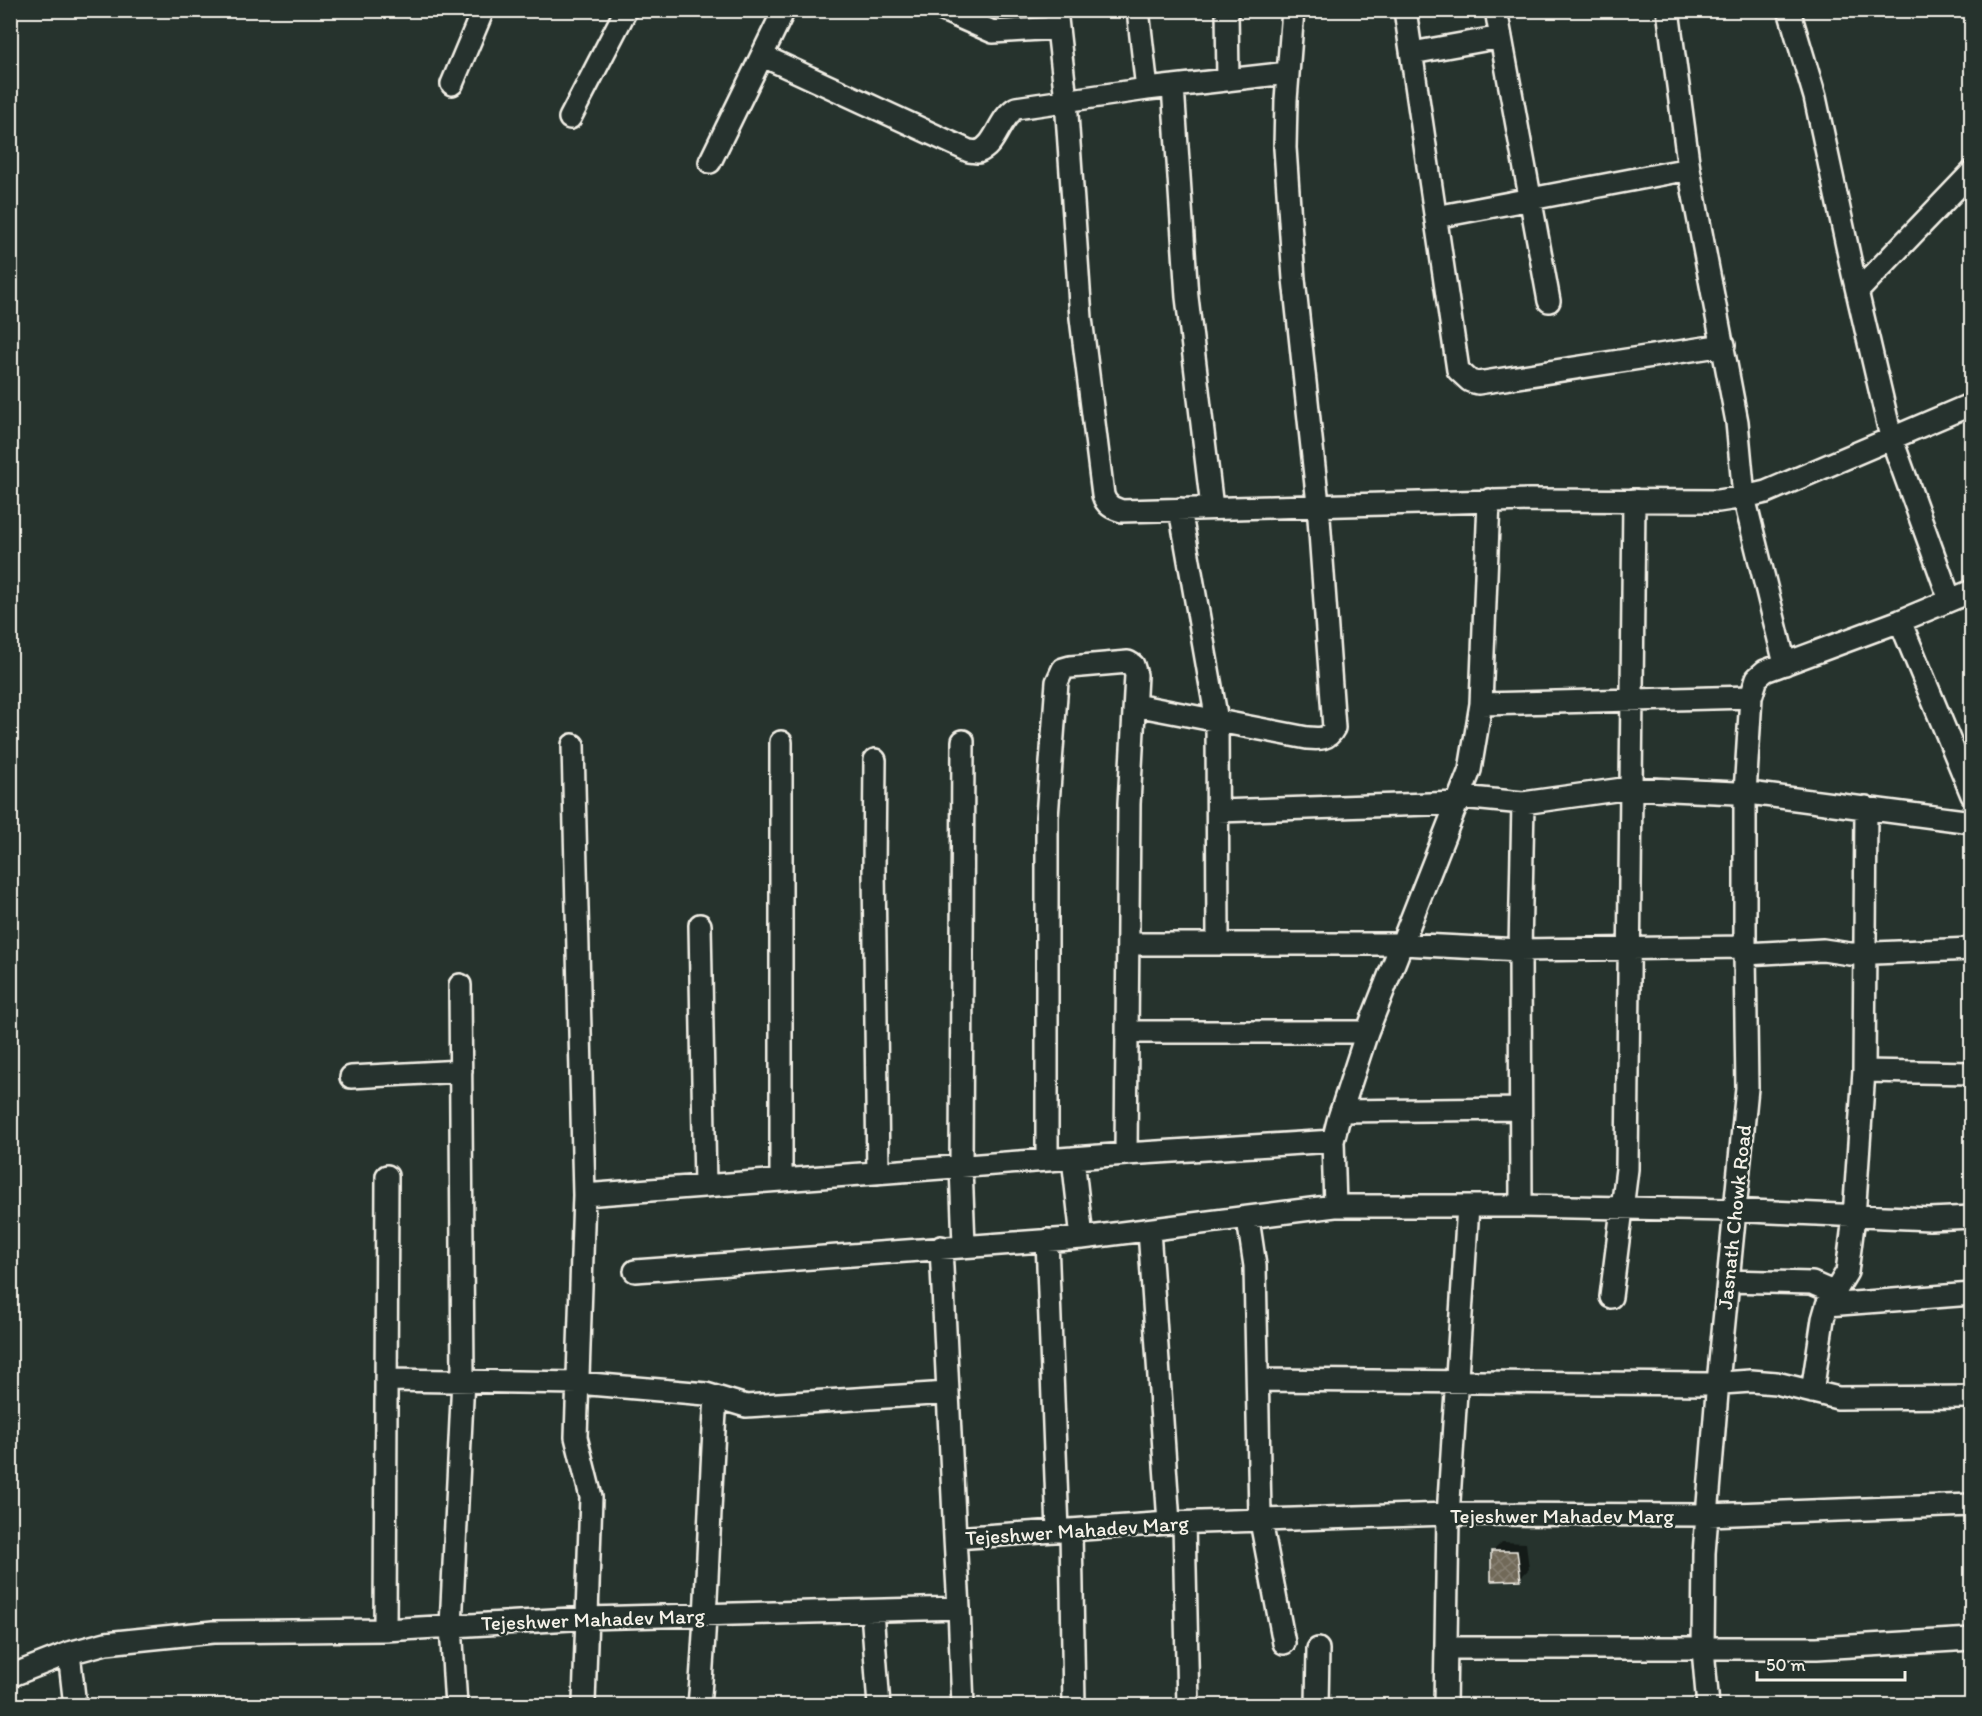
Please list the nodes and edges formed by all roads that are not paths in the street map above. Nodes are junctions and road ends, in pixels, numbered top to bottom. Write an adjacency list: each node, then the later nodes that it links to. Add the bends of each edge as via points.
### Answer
1 (483, 10): 18 (street)
2 (626, 10): 22 (street)
3 (784, 10): 15 (street)
4 (943, 10): 12 (street, via 993,32)
5 (1138, 10): 20 (street)
6 (1227, 10): 17 (street)
7 (1293, 10): 16 (street)
8 (1405, 10): 14 (street)
9 (1496, 10): 13 (street)
10 (1668, 10): 24 (street)
11 (1789, 10): 28 (street, via 1815,97)
12 (1057, 20): 21 (street)
13 (1501, 37): 14 (street); 26 (street)
14 (1412, 53): 27 (street)
15 (763, 56): 21 (street, via 959,147 978,152 990,144 1005,118 1016,108); 23 (street)
16 (1288, 73): 17 (street); 36 (street, via 1285,148 1294,279)
17 (1228, 80): 19 (street)
18 (452, 84)
19 (1173, 86): 20 (street); 37 (street, via 1186,297)
20 (1147, 89): 21 (street)
21 (1066, 100): 38 (street, via 1081,318 1105,502 1122,511)
22 (570, 118)
23 (710, 162)
24 (1689, 169): 26 (street); 30 (street)
25 (1971, 172): 28 (street)
26 (1532, 198): 27 (street); 29 (street)
27 (1436, 217): 30 (street, via 1458,370 1470,381 1478,383)
28 (1857, 292): 32 (street)
29 (1549, 301)
30 (1724, 345): 33 (street)
31 (1971, 404): 32 (street)
32 (1891, 437): 33 (street, via 1766,492); 40 (street)
33 (1744, 497): 35 (street, via 1718,501); 42 (street)
34 (1489, 500): 35 (street); 36 (street); 45 (street)
35 (1634, 500): 44 (street)
36 (1318, 504): 37 (street); 47 (street, via 1334,728 1324,739 1307,738)
37 (1212, 508): 38 (street)
38 (1180, 509): 47 (street)
39 (1971, 591): 40 (street)
40 (1950, 600): 41 (street)
41 (1900, 621): 42 (street); 54 (street)
42 (1785, 664): 43 (street, via 1757,678)
43 (1751, 697): 44 (street); 53 (street)
44 (1632, 699): 45 (street); 52 (street)
45 (1480, 704): 55 (street, via 1477,737)
46 (1135, 705): 47 (street); 62 (street, via 1129,804); 80 (street, via 1135,670 1128,662 1070,667 1059,675 1047,817)
47 (1217, 721): 58 (street)
48 (963, 741): 81 (street)
49 (781, 742): 84 (street)
50 (573, 745): 86 (street)
51 (875, 760): 82 (street)
52 (1630, 788): 53 (street); 56 (street); 64 (street)
53 (1745, 793): 57 (street); 64 (street, via 1745,947)
54 (1971, 795)
55 (1460, 800): 56 (street); 58 (street); 63 (street)
56 (1523, 803): 66 (street)
57 (1866, 807): 59 (street); 67 (street)
58 (1218, 812): 61 (street)
59 (1971, 822)
60 (700, 925): 85 (street)
61 (1218, 943): 62 (street); 63 (street)
62 (1128, 944): 69 (street)
63 (1402, 944): 66 (street); 70 (street)
64 (1628, 949): 66 (street); 90 (street, via 1627,1170)
65 (1971, 949): 67 (street, Jasnath Chowk Road)
66 (1520, 950): 75 (street)
67 (1865, 953): 72 (street); 91 (street, Jasnath Chowk Road, via 1823,950 1744,954 1747,1088)
68 (460, 985): 71 (street)
69 (1127, 1032): 70 (street); 78 (street)
70 (1368, 1032): 76 (street)
71 (461, 1071): 74 (street); 105 (street)
72 (1864, 1071): 73 (street); 93 (street)
73 (1971, 1073)
74 (351, 1077)
75 (1520, 1109): 76 (street); 89 (street)
76 (1341, 1111): 77 (street)
77 (1333, 1142): 78 (street); 87 (street)
78 (1126, 1154): 79 (street)
79 (1073, 1158): 80 (street); 96 (street)
80 (1047, 1160): 81 (street)
81 (962, 1167): 82 (street); 98 (street)
82 (878, 1173): 84 (street)
83 (387, 1176): 106 (street)
84 (782, 1180): 85 (street)
85 (705, 1185): 86 (street)
86 (584, 1195): 109 (street)
87 (1335, 1206): 88 (street); 94 (street)
88 (1468, 1206): 89 (street); 108 (street)
89 (1521, 1206): 90 (street)
90 (1621, 1208): 91 (street); 103 (street)
91 (1735, 1211): 93 (street); 101 (street, Jasnath Chowk Road)
92 (1971, 1216): 93 (street)
93 (1854, 1217): 104 (street, via 1847,1272)
94 (1248, 1219): 95 (street); 107 (street, via 1255,1266)
95 (1149, 1230): 96 (street); 119 (street)
96 (1082, 1238): 97 (street)
97 (1047, 1240): 98 (street); 120 (street)
98 (964, 1245): 99 (street)
99 (941, 1247): 100 (street); 112 (street)
100 (635, 1271)
101 (1728, 1281): 104 (street, via 1812,1283); 110 (street, Jasnath Chowk Road)
102 (1971, 1294): 104 (street)
103 (1611, 1297)
104 (1831, 1299): 111 (street)
105 (463, 1379): 106 (street); 109 (street); 126 (street)
106 (386, 1380): 127 (street)
107 (1259, 1380): 108 (street); 118 (street)
108 (1457, 1381): 110 (street); 116 (street)
109 (578, 1383): 113 (street); 125 (street, via 576,1437 591,1497)
110 (1718, 1384): 111 (street, via 1776,1383); 117 (street, Jasnath Chowk Road)
111 (1812, 1392): 114 (street, via 1838,1398)
112 (948, 1393): 113 (street, via 766,1406 746,1406); 121 (street)
113 (716, 1397): 124 (street)
114 (1971, 1397)
115 (1971, 1505): 117 (street, Tejeshwer Mahadev Marg)
116 (1448, 1514): 117 (street, Tejeshwer Mahadev Marg); 118 (street, Tejeshwer Mahadev Marg); 130 (street)
117 (1708, 1515): 132 (street, Jasnath Chowk Road)
118 (1260, 1520): 119 (street, Tejeshwer Mahadev Marg); 129 (street)
119 (1177, 1523): 120 (street, Tejeshwer Mahadev Marg); 142 (street)
120 (1065, 1531): 121 (street, Tejeshwer Mahadev Marg); 141 (street)
121 (955, 1538): 122 (street, Tejeshwer Mahadev Marg)
122 (959, 1608): 123 (street, Tejeshwer Mahadev Marg); 140 (street)
123 (872, 1611): 124 (street, Tejeshwer Mahadev Marg); 139 (street)
124 (706, 1615): 125 (street, Tejeshwer Mahadev Marg); 138 (street)
125 (588, 1618): 126 (street, Tejeshwer Mahadev Marg); 135 (street)
126 (452, 1624): 127 (street, Tejeshwer Mahadev Marg); 137 (street)
127 (385, 1629): 133 (street, Tejeshwer Mahadev Marg, via 213,1632 106,1643)
128 (1971, 1639): 132 (street, via 1816,1648)
129 (1284, 1643)
130 (1446, 1648): 132 (street); 144 (street)
131 (1318, 1649): 143 (street)
132 (1703, 1649): 145 (street, Jasnath Chowk Road)
133 (69, 1653): 134 (street, Tejeshwer Mahadev Marg); 136 (street)
134 (10, 1677)
135 (584, 1703)
136 (75, 1706)
137 (456, 1706)
138 (699, 1706)
139 (879, 1706)
140 (963, 1706)
141 (1074, 1706)
142 (1188, 1706)
143 (1317, 1706)
144 (1444, 1706)
145 (1708, 1706)

